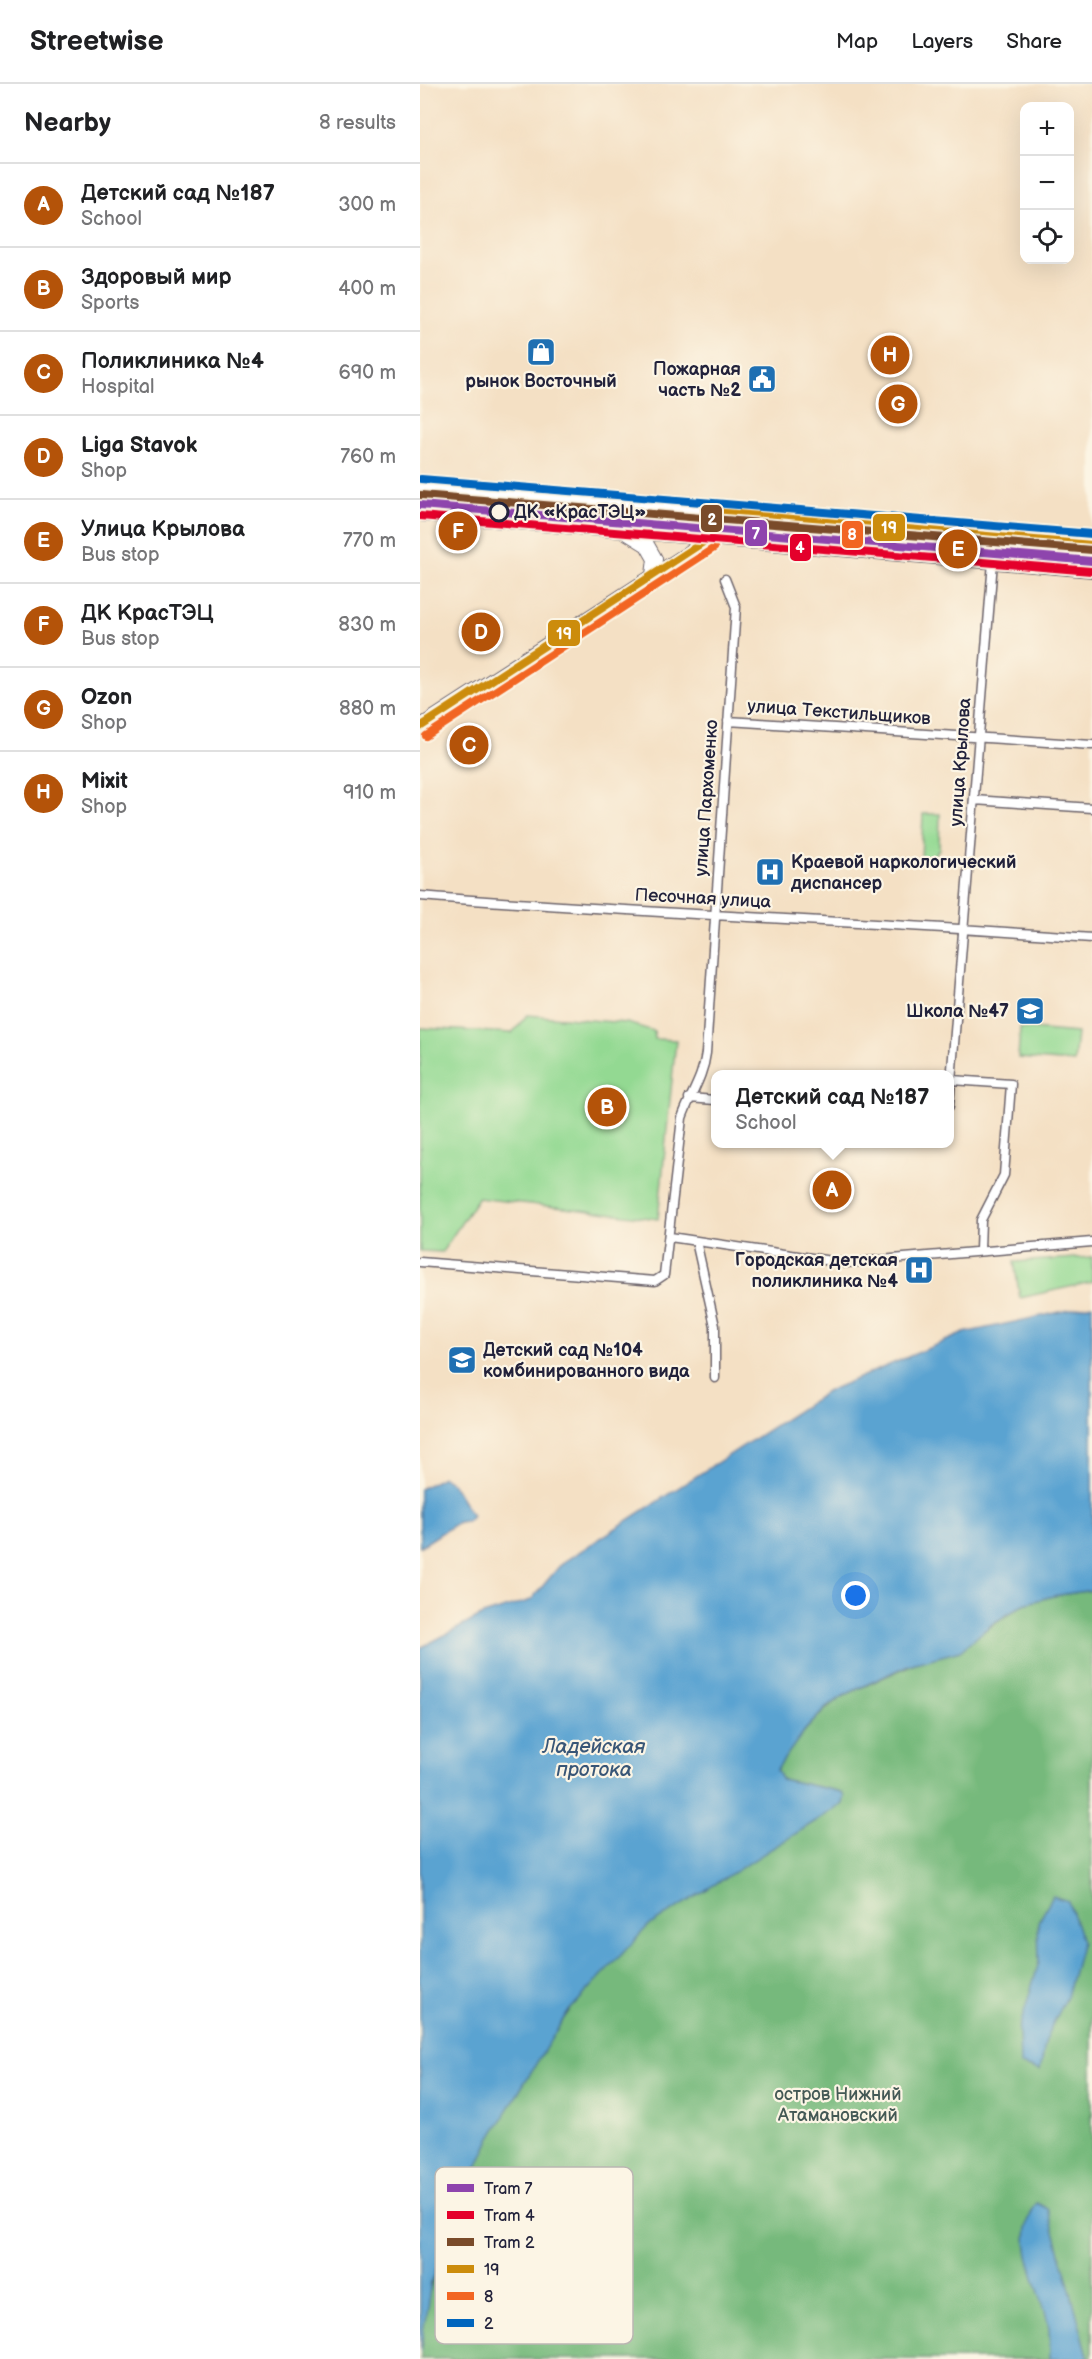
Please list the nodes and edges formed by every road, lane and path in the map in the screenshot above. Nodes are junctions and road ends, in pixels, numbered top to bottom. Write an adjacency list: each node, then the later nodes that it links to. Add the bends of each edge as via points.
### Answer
1 (420, 489): 2 (main road)
2 (713, 512): 5 (main road); 6 (main road)
3 (420, 514): 4 (main road)
4 (625, 530): 6 (main road); 10 (main road, via 651,552 655,559)
5 (995, 537): 7 (main road); 8 (street, улица Крылова)
6 (708, 539): 8 (main road); 10 (main road)
7 (1092, 545)
8 (993, 563): 9 (main road); 14 (street, улица Крылова)
9 (1092, 570)
10 (653, 575): 13 (main road)
11 (725, 579): 12 (street, улица Пархоменко, via 736,607)
12 (728, 721): 14 (street, улица Текстильщиков); 19 (street, улица Пархоменко)
13 (420, 728)
14 (978, 738): 15 (street, улица Текстильщиков); 16 (street, улица Крылова)
15 (1092, 745)
16 (974, 800): 17 (street); 20 (street, улица Крылова)
17 (1092, 808)
18 (420, 896): 19 (street, Песочная улица)
19 (716, 916): 20 (street, Песочная улица); 24 (street, улица Пархоменко, via 704,1070)
20 (963, 928): 21 (street, Песочная улица); 22 (street, улица Крылова)
21 (1092, 938)
22 (953, 1070)
23 (954, 1080): 29 (street, via 1011,1084 1004,1175 981,1220)
24 (689, 1098): 25 (street); 26 (street, улица Пархоменко, via 682,1118)
25 (711, 1100)
26 (669, 1237): 27 (street); 30 (street, улица Пархоменко, via 664,1275 655,1281)
27 (696, 1241): 29 (street, via 845,1263); 31 (street, via 715,1326)
28 (1092, 1242): 29 (street)
29 (980, 1250)
30 (420, 1262)
31 (715, 1378)

